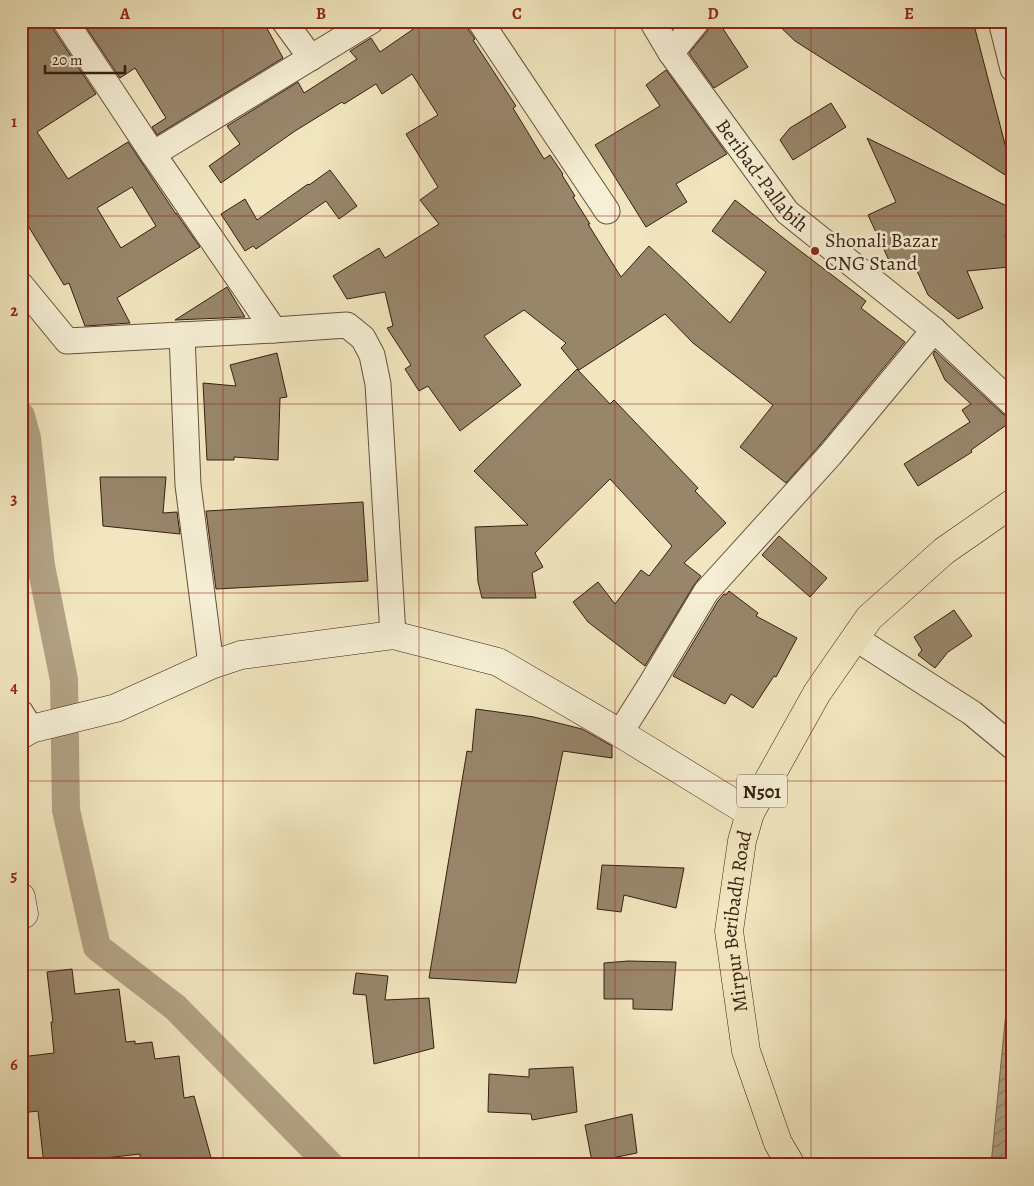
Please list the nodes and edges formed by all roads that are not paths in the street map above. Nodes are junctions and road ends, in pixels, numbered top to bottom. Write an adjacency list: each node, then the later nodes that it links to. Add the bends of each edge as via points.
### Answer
1 (66, 21): 11 (street)
2 (284, 21): 9 (street)
3 (371, 21): 9 (street)
4 (480, 21): 12 (street)
5 (652, 21): 8 (street, Beribad-Pallabih)
6 (697, 21): 8 (street)
7 (1001, 21): 10 (street)
8 (671, 53): 15 (street, Beribad-Pallabih, via 787,212)
9 (311, 58): 11 (street)
10 (1013, 69)
11 (153, 154): 14 (street)
12 (607, 211)
13 (21, 285): 16 (street, via 67,341)
14 (274, 330): 16 (street); 19 (street, via 347,325 363,338 372,355 378,384)
15 (934, 330): 17 (street, Beribad-Pallabih); 23 (street, via 830,455 706,592)
16 (182, 335): 21 (street, via 188,485)
17 (1013, 404)
18 (1013, 503): 20 (highway, Mirpur Beribadh Road / N501, via 944,551 869,618)
19 (393, 635): 21 (street, via 241,655); 23 (street, via 498,662)
20 (855, 638): 24 (street, via 972,713); 25 (highway, Mirpur Beribadh Road / N501, via 817,693)
21 (211, 665): 22 (street, via 116,708)
22 (27, 726)
23 (620, 733): 25 (street)
24 (1013, 747)
25 (750, 813): 28 (highway, Mirpur Beribadh Road / N501, via 742,841 729,931 746,1051 778,1143)
26 (21, 897): 27 (street, via 24,914)
27 (21, 914)
28 (791, 1165)

